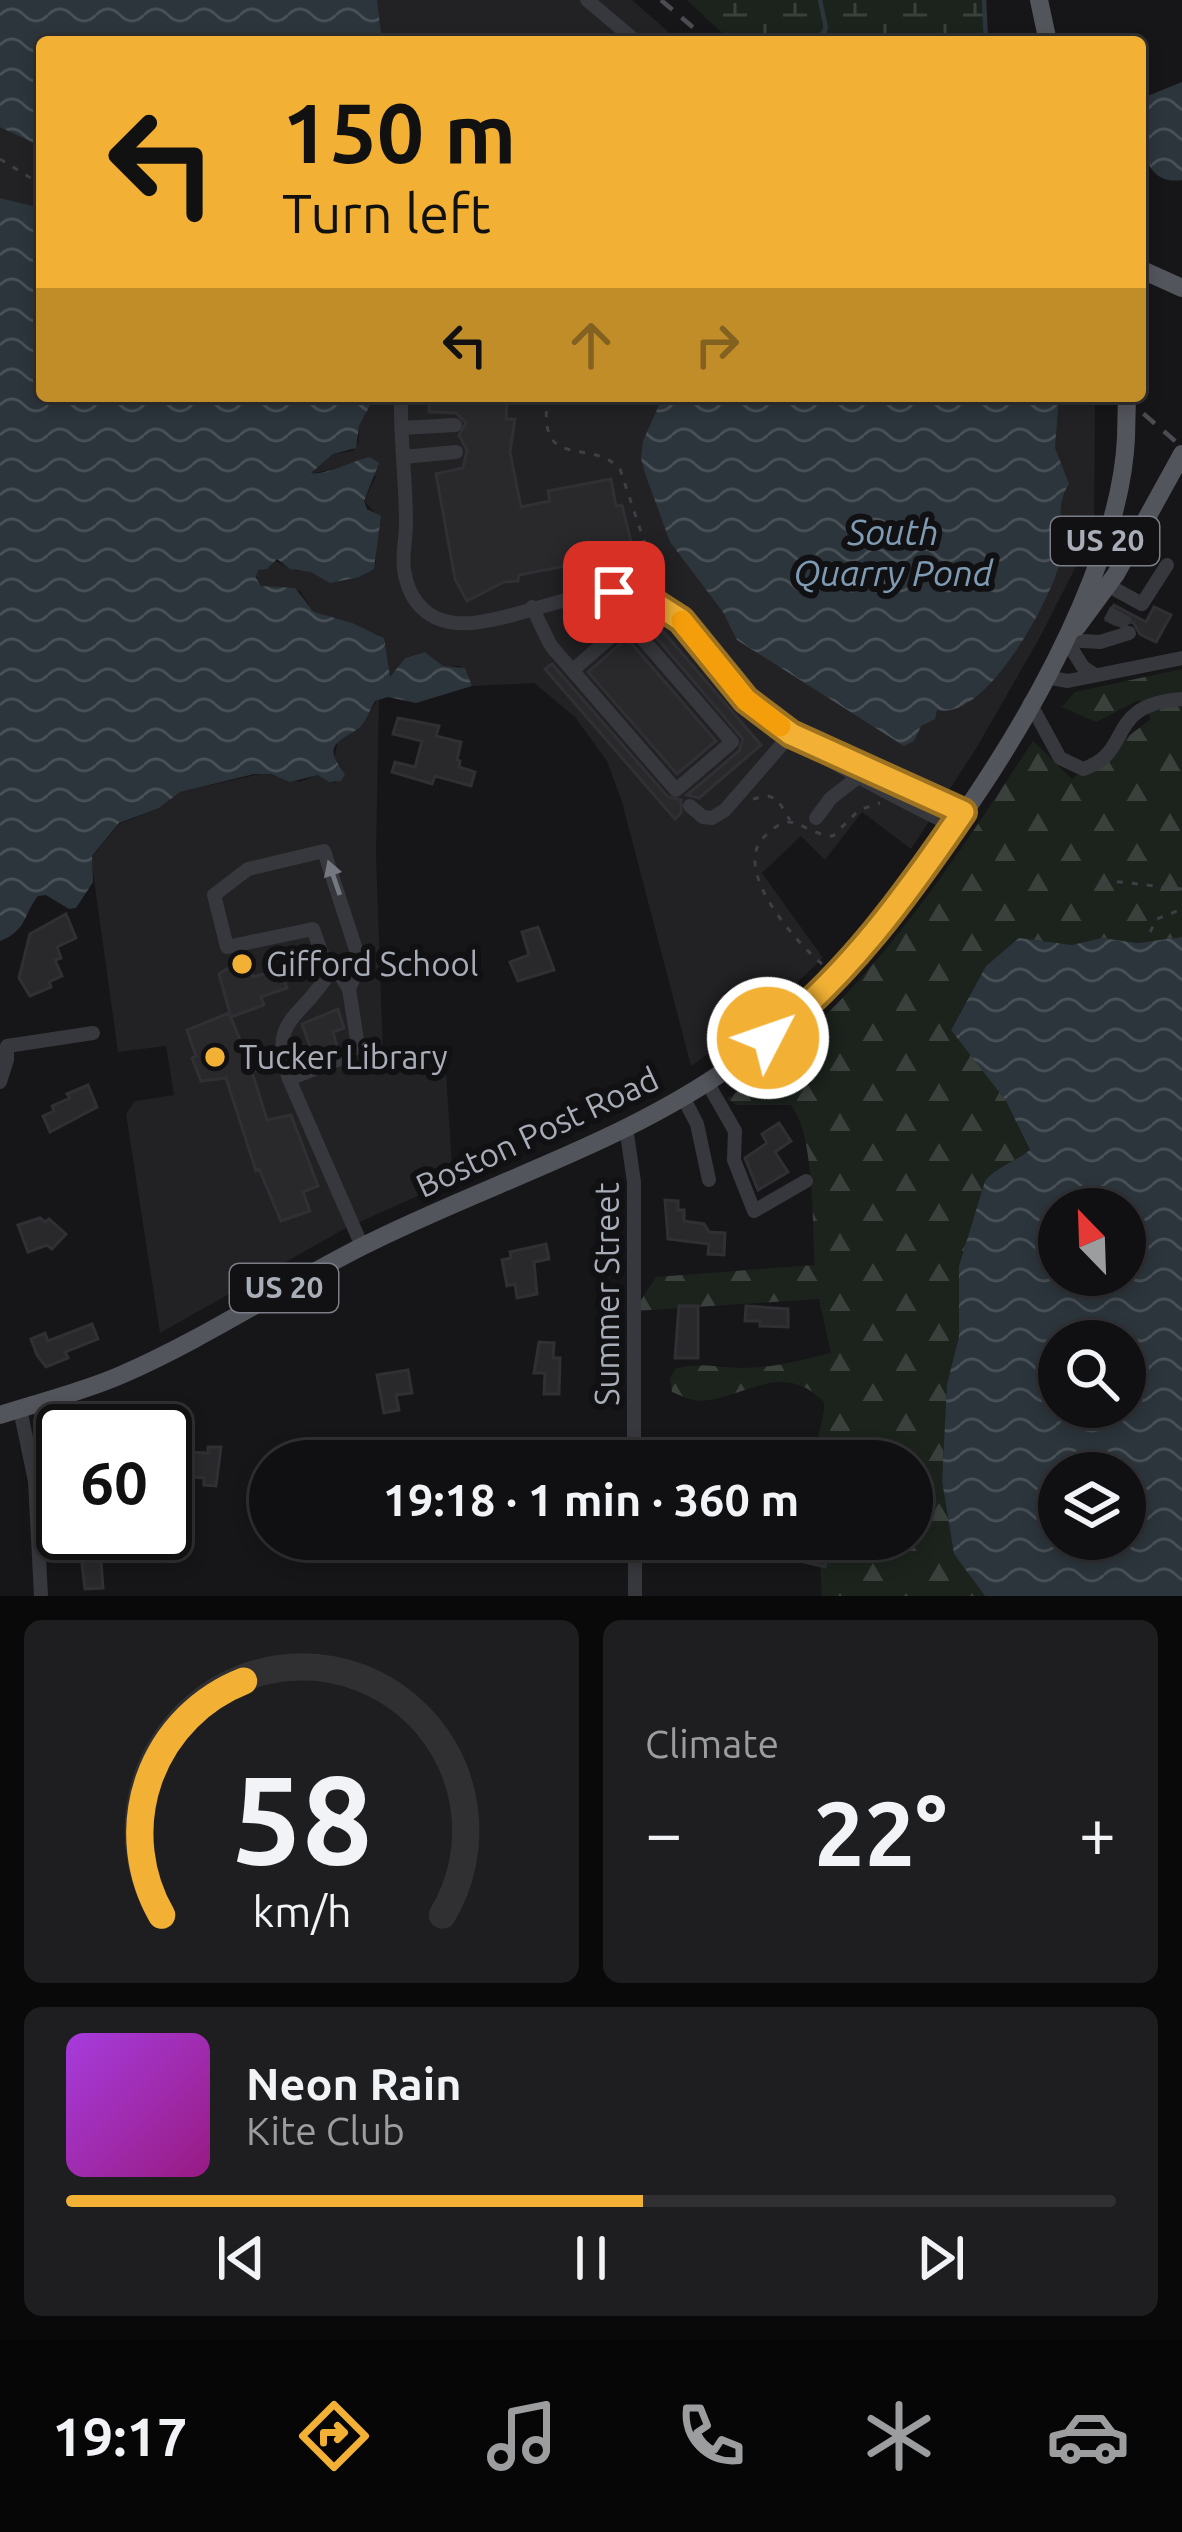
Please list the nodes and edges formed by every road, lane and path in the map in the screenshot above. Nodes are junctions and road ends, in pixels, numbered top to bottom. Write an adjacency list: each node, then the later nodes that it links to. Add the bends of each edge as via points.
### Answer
1 (586, 0): 3 (street)
2 (1039, 0): 4 (main road)
3 (630, 36)
4 (1047, 36)
5 (0, 159): 6 (path)
6 (36, 181)
7 (1146, 272): 8 (main road)
8 (1182, 288)
9 (401, 402): 13 (street)
10 (548, 402): 18 (path, via 556,444 620,469 648,553)
11 (1126, 402): 21 (main road, Boston Post Road / US 20, bridge, via 1114,516)
12 (454, 425): 13 (street)
13 (402, 428): 16 (street)
14 (456, 452): 16 (street)
15 (1182, 454): 19 (main road, Boston Post Road / US 20)
16 (403, 457): 20 (street, via 404,564 421,608 464,625)
17 (1168, 565): 19 (street)
18 (646, 570)
19 (1128, 603): 21 (main road, Boston Post Road / US 20)
20 (532, 607): 24 (street); 29 (street, via 596,592 650,600 681,620 746,700)
21 (1066, 640): 22 (street); 25 (street); 26 (main road, Boston Post Road / US 20)
22 (1100, 642): 22 (street, via 1119,627)
23 (1182, 658): 25 (street)
24 (573, 670): 24 (street, via 676,790 731,742 628,622)
25 (1095, 675): 26 (street)
26 (1045, 676): 28 (main road, Boston Post Road / US 20)
27 (1182, 699): 28 (street, via 1136,710 1108,752 1083,769 1062,761)
28 (1030, 703): 34 (main road, Boston Post Road / US 20)
29 (791, 734): 30 (street); 32 (street, via 721,813 703,818); 34 (street)
30 (857, 778): 33 (street); 34 (street)
31 (883, 800): 39 (path, via 859,810 836,835 788,822 755,850 765,895)
32 (690, 806)
33 (816, 818)
34 (958, 819): 45 (main road, Boston Post Road / US 20, via 839,972)
35 (1102, 880): 36 (path)
36 (1182, 889)
37 (1182, 910): 38 (path, via 1157,919)
38 (1150, 932)
39 (822, 964)
40 (329, 973): 41 (street, via 338,971); 41 (street, one-way to 40, via 360,962 324,851 248,868 214,896 227,947 313,929); 43 (street, via 283,1035)
41 (349, 989): 43 (street, via 358,1046)
42 (93, 1033): 44 (street, via 7,1046)
43 (289, 1079): 50 (street)
44 (0, 1082)
45 (707, 1082): 46 (main road, Boston Post Road / US 20); 49 (street, via 735,1131 734,1160 754,1211)
46 (683, 1097): 47 (main road, Boston Post Road / US 20); 48 (street)
47 (626, 1127): 50 (main road, Boston Post Road / US 20); 52 (street, Summer Street, via 634,1182)
48 (709, 1180)
49 (806, 1181)
50 (362, 1246): 51 (main road, Boston Post Road / US 20, via 131,1370)
51 (10, 1412): 54 (street, via 35,1481)
52 (634, 1440)
53 (635, 1560): 55 (street)
54 (41, 1596)
55 (635, 1596)

